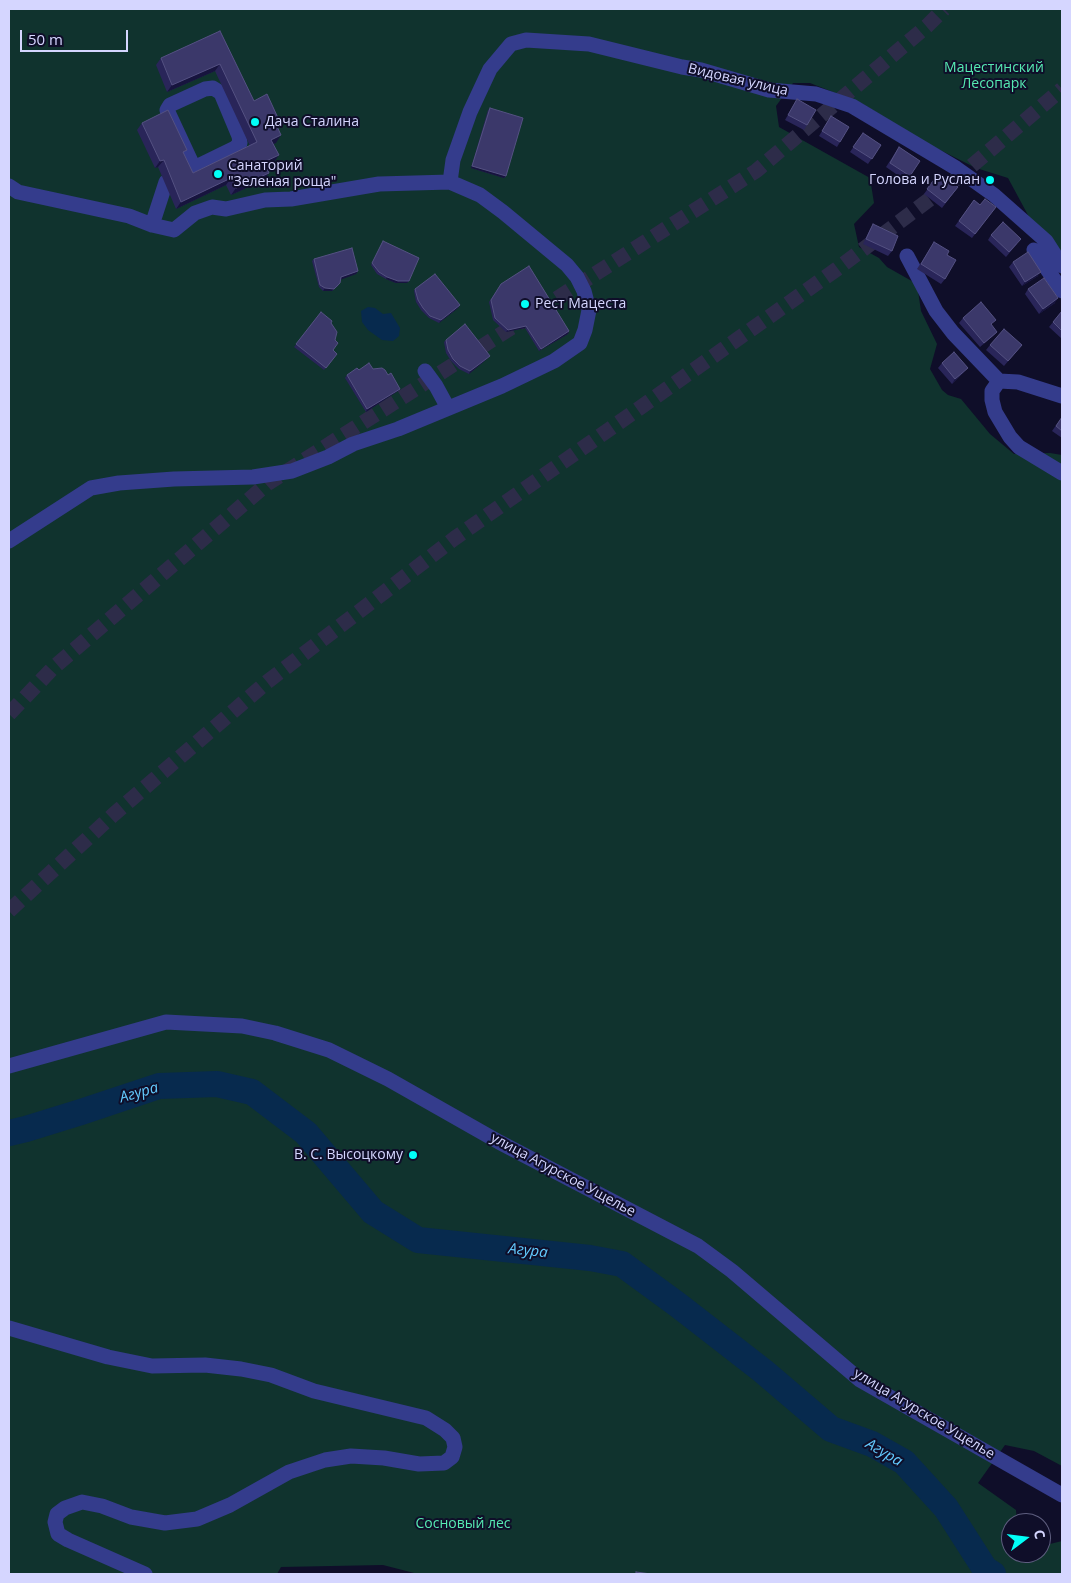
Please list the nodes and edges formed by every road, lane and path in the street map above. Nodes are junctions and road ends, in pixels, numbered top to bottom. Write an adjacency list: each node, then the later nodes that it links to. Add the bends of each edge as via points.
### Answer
1 (189, 171): 1 (street, via 240,144 220,93 214,88 170,104 167,110)
2 (166, 182): 5 (street)
3 (450, 182): 5 (street, via 379,184 291,199 265,200 226,209 212,207 195,213 174,230); 8 (street, Видовая улица, via 453,160 470,112 490,68 511,44 526,40 589,44 701,70 769,90 816,94 852,106 956,168 994,195 1046,241); 13 (street, via 480,195 567,265 584,291 589,310 580,343 554,361)
4 (9, 186): 5 (street, via 18,192)
5 (152, 224)
6 (1034, 250): 9 (street)
7 (907, 256): 11 (street, via 936,311)
8 (1062, 266)
9 (1062, 291)
10 (425, 371): 13 (street)
11 (999, 381): 12 (street, via 1018,382); 14 (street, via 992,391 992,400 995,412 1010,437 1019,447)
12 (1062, 396)
13 (448, 408): 15 (street, via 353,444 292,472 253,477 119,483 91,488)
14 (1062, 473)
15 (9, 542)
16 (9, 1066): 18 (street, улица Агурское Ущелье, via 166,1022 242,1026 329,1050 698,1246 860,1380)
17 (9, 1328): 19 (street, via 108,1357 152,1366 204,1365 271,1375 314,1391 426,1418 453,1438 452,1457 444,1463 419,1464 351,1456 325,1460 289,1472 230,1505 197,1519 165,1523 131,1517 82,1502 57,1514 58,1534)
18 (1062, 1496)
19 (145, 1574)

